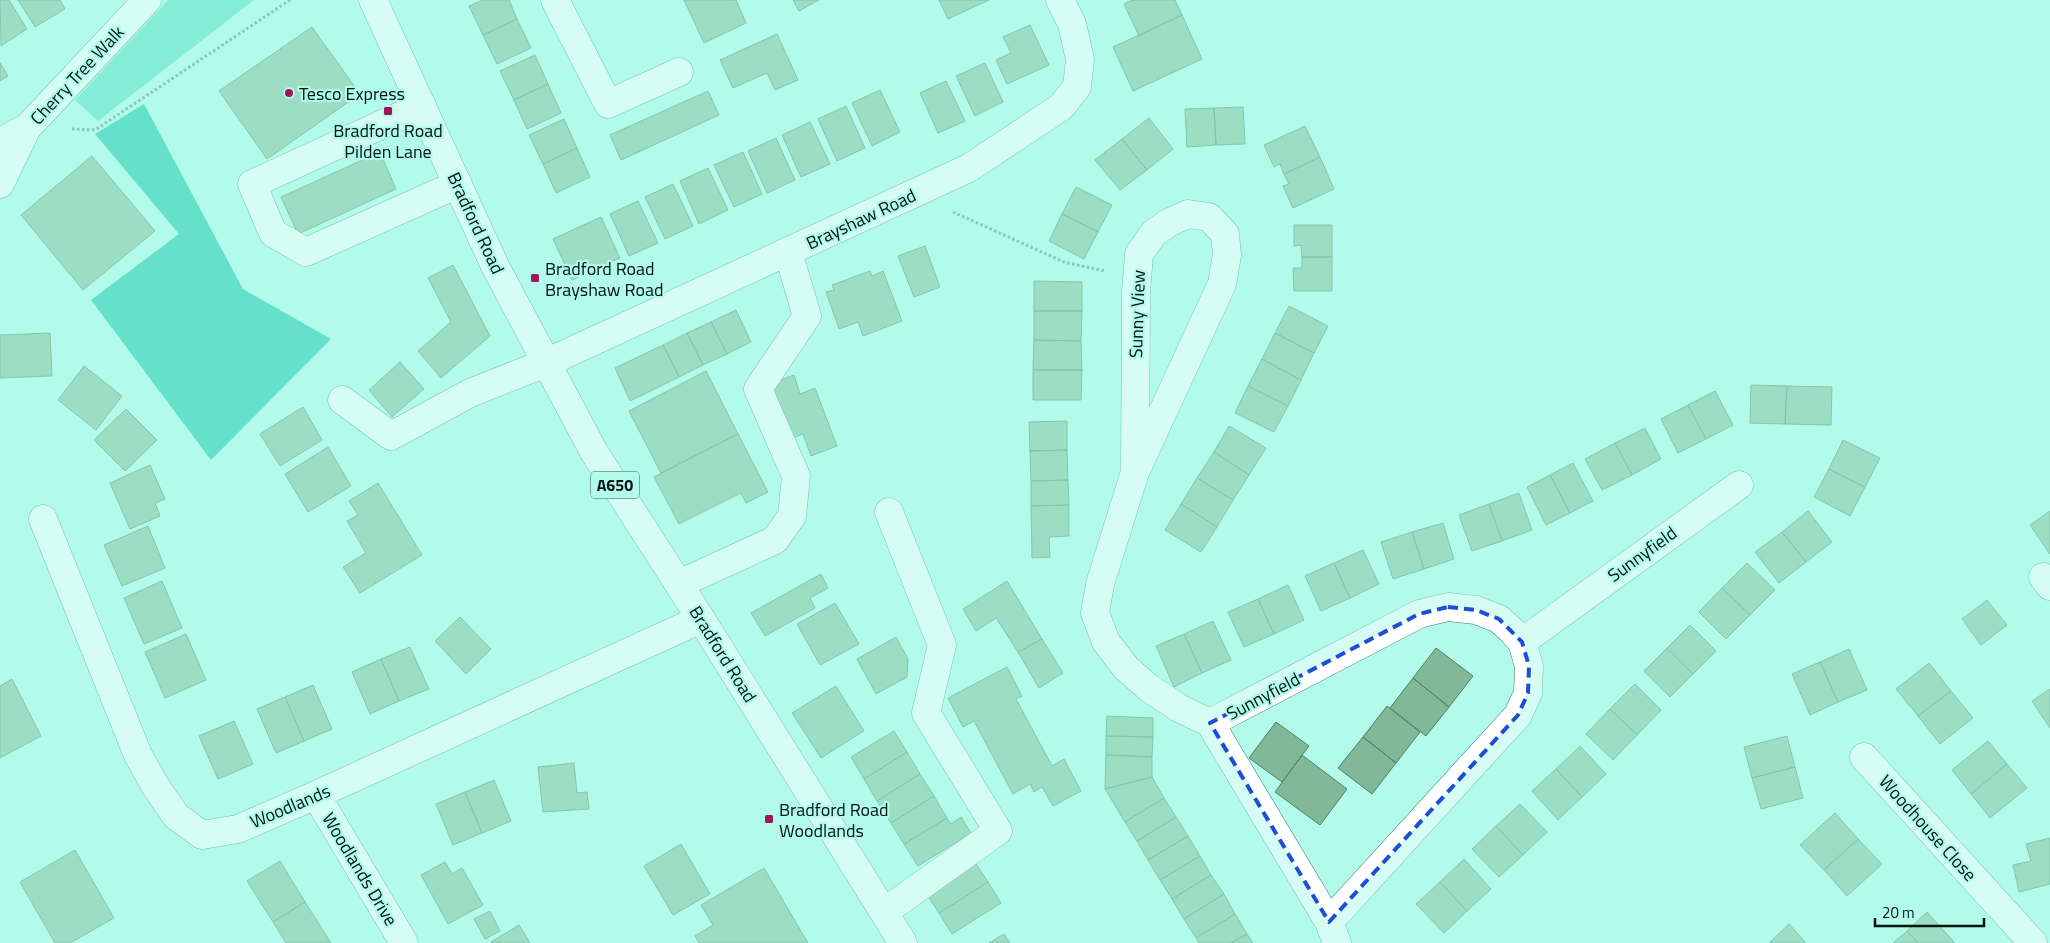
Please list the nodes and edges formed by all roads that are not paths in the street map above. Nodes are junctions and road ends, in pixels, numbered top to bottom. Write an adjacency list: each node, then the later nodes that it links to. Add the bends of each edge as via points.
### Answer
1 (147, 0): 7 (street, Cherry Tree Walk)
2 (373, 0): 6 (street, Bradford Road / A650)
3 (555, 0): 5 (street, via 608,104)
4 (1060, 0): 11 (street, Brayshaw Road, via 1072,24 1080,59 1077,87 1061,106 969,168)
5 (679, 72)
6 (422, 106): 10 (street, Bradford Road / A650); 10 (street, via 252,184 273,233 306,252)
7 (27, 128): 8 (street, Cherry Tree Walk); 9 (street)
8 (0, 142)
9 (0, 184)
10 (458, 184): 12 (street, Bradford Road / A650)
11 (788, 252): 12 (street, Brayshaw Road); 18 (street, via 807,316 758,389 796,476 792,516 775,540)
12 (546, 363): 13 (street, via 470,393 391,436); 18 (street, Bradford Road / A650, via 594,452)
13 (342, 400)
14 (1135, 472): 14 (street, Sunny View, via 1222,284 1227,255 1225,234 1209,217 1188,214 1168,223 1154,233 1139,254); 21 (street, Sunny View, via 1100,584 1095,613 1106,642 1127,669 1179,708)
15 (1739, 484): 20 (street, Sunnyfield)
16 (889, 512): 24 (street, via 942,645 926,713 998,830)
17 (43, 519): 23 (street, Woodlands, via 138,755 176,816 202,835 238,829)
18 (679, 584): 19 (street, Bradford Road / A650)
19 (701, 619): 23 (street, Woodlands); 24 (street, Bradford Road / A650)
20 (1522, 642): 21 (street, Sunnyfield, via 1499,619 1476,610 1448,607 1419,614); 25 (street, Sunnyfield, via 1529,675 1528,693 1518,715)
21 (1210, 723): 25 (street, Sunnyfield)
22 (1864, 757): 28 (street, Woodhouse Close)
23 (316, 795): 26 (street, Woodlands Drive)
24 (884, 912): 27 (street, Bradford Road / A650)
25 (1333, 932)
26 (404, 943)
27 (903, 943)
28 (2033, 943)

